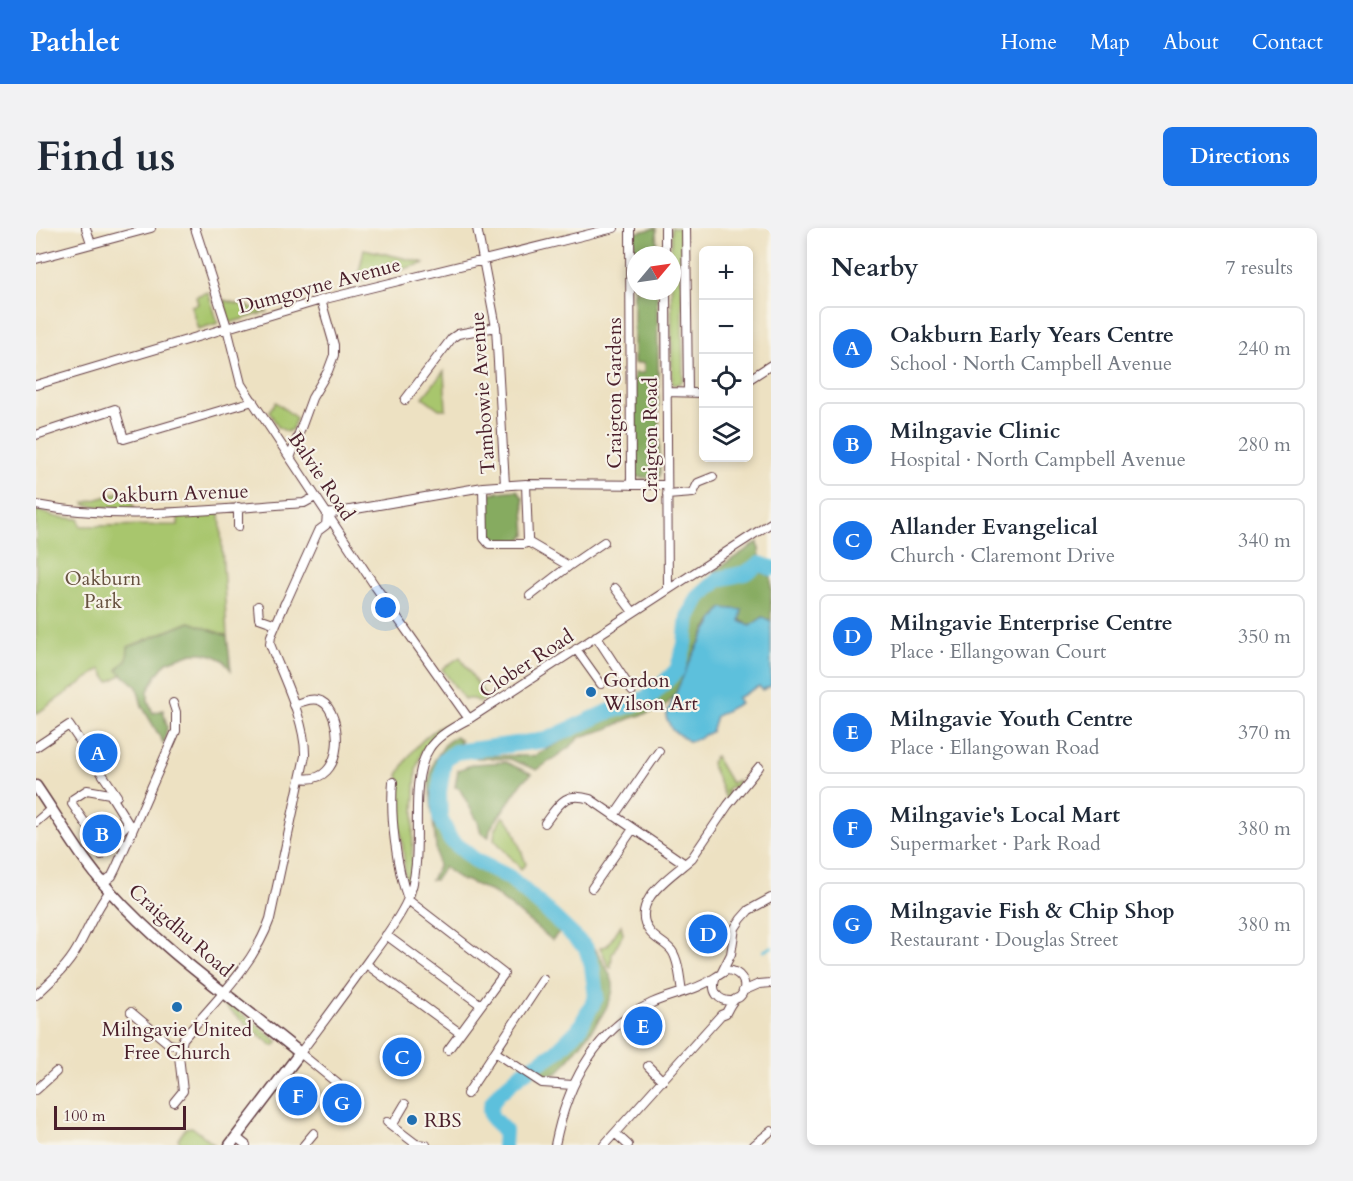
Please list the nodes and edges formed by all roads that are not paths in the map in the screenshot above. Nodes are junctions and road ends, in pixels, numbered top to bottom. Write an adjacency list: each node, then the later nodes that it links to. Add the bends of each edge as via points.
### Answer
1 (86, 228): 9 (street)
2 (151, 228): 9 (street)
3 (195, 228): 16 (street, Balvie Road)
4 (477, 228): 11 (street, Tambowie Avenue)
5 (614, 228): 11 (street, Dumgoyne Avenue)
6 (630, 228): 30 (street, Craigton Gardens)
7 (665, 228): 10 (street)
8 (686, 228): 21 (street, Craigton Road)
9 (91, 243): 12 (street)
10 (665, 246)
11 (483, 259): 13 (street, Dumgoyne Avenue); 15 (street, Tambowie Avenue)
12 (36, 260)
13 (321, 300): 16 (street, Dumgoyne Avenue); 26 (street, via 334,355 312,398)
14 (666, 300): 20 (street, Craigton Road)
15 (496, 327): 23 (street, via 452,338); 29 (street, Tambowie Avenue)
16 (226, 328): 19 (street, Dumgoyne Avenue); 24 (street, Balvie Road, via 237,374)
17 (771, 365): 18 (street)
18 (753, 377)
19 (36, 384)
20 (666, 392): 21 (street); 31 (street, Craigton Road)
21 (688, 392): 22 (street)
22 (699, 393)
23 (405, 400)
24 (253, 401): 25 (street, via 124,440 115,409); 26 (street, Balvie Road)
25 (36, 435)
26 (290, 458): 34 (street, Balvie Road)
27 (713, 477): 33 (street, via 698,483 693,493)
28 (526, 484): 29 (street); 30 (street); 40 (street)
29 (505, 485): 32 (street)
30 (631, 485): 31 (street)
31 (667, 485): 33 (street, Craigton Road)
32 (483, 487): 37 (street); 40 (street, via 484,538 489,544)
33 (667, 495): 44 (street, Craigton Road)
34 (315, 496): 36 (street, Oakburn Avenue, via 304,503); 37 (street, Balvie Road)
35 (36, 506): 36 (street, Oakburn Avenue, via 112,514)
36 (237, 507): 39 (street)
37 (327, 514): 48 (street, via 326,525 318,531); 55 (street, Balvie Road)
38 (771, 523): 44 (street, Clober Road)
39 (238, 527)
40 (528, 542): 42 (street)
41 (604, 542): 42 (street)
42 (569, 566): 45 (street)
43 (615, 588): 47 (street)
44 (668, 589): 47 (street, Clober Road)
45 (530, 596)
46 (258, 606): 48 (street, via 259,618)
47 (633, 612): 49 (street, Clober Road)
48 (276, 624): 54 (street, via 270,644)
49 (596, 636): 50 (street, Clober Road); 52 (street)
50 (576, 649): 51 (street); 55 (street, Clober Road)
51 (601, 684)
52 (632, 692)
53 (173, 703): 66 (street, via 176,731)
54 (293, 705): 59 (street, via 305,744); 59 (street, via 309,699 321,701 334,717 337,751 331,766 324,774)
55 (469, 719): 76 (street, Clober Road, via 429,748 419,778 416,862)
56 (36, 747): 66 (street, via 69,725)
57 (659, 750): 63 (street)
58 (759, 767): 72 (street)
59 (301, 778): 86 (street, via 270,919 252,955)
60 (393, 782): 76 (street, via 399,868)
61 (36, 786): 62 (main road, Craigdhu Road)
62 (51, 809): 64 (street); 73 (main road, Craigdhu Road)
63 (614, 816): 65 (street, via 590,799 575,796 557,806); 67 (street)
64 (36, 822)
65 (545, 823)
66 (136, 824): 69 (street)
67 (633, 829): 72 (street); 74 (street)
68 (117, 840): 69 (street); 70 (street); 70 (street, via 128,823 110,794 87,790 72,804)
69 (126, 845): 73 (street)
70 (104, 846): 71 (street)
71 (101, 855)
72 (685, 864): 88 (street, via 655,889 645,907 648,930 675,957)
73 (106, 887): 86 (main road, Craigdhu Road, via 156,937); 89 (street, via 76,951)
74 (592, 888)
75 (771, 898): 78 (street, via 741,919 735,928)
76 (408, 900): 77 (street, Clober Road); 92 (street, via 504,974)
77 (386, 935): 79 (street, Clober Road); 92 (street)
78 (730, 954): 80 (street); 81 (street)
79 (366, 964): 95 (street); 99 (street, Clober Road)
80 (719, 974): 81 (street); 85 (street); 90 (street, via 714,982)
81 (739, 974): 84 (street); 87 (street)
82 (543, 980): 98 (street)
83 (771, 983): 84 (street)
84 (759, 984): 87 (street)
85 (701, 987): 88 (street); 90 (street)
86 (223, 991): 96 (street); 99 (main road, Craigdhu Road)
87 (743, 991): 91 (street)
88 (682, 992): 104 (street, via 650,1004 615,1027 590,1054)
89 (36, 995)
90 (718, 996): 91 (street); 94 (street)
91 (733, 1001): 94 (street)
92 (481, 1005): 95 (street)
93 (131, 1012): 96 (street, via 169,1044)
94 (721, 1014): 102 (street)
95 (460, 1033): 97 (street)
96 (180, 1046): 106 (street)
97 (448, 1050)
98 (495, 1052): 104 (street, via 542,1083); 107 (street)
99 (300, 1053): 103 (street); 114 (main road)
100 (648, 1066): 102 (street)
101 (56, 1072): 105 (street)
102 (663, 1081): 113 (street)
103 (338, 1084)
104 (573, 1085): 119 (street)
105 (36, 1089)
106 (183, 1090): 108 (street); 109 (street)
107 (467, 1094)
108 (193, 1096)
109 (174, 1102)
110 (405, 1104): 115 (street, via 390,1124)
111 (771, 1131): 121 (street)
112 (314, 1133): 117 (street)
113 (609, 1139): 120 (street)
114 (233, 1141): 116 (street)
115 (415, 1144): 118 (street)
116 (246, 1145)
117 (304, 1145)
118 (426, 1145)
119 (555, 1145)
120 (628, 1145)
121 (755, 1145)

